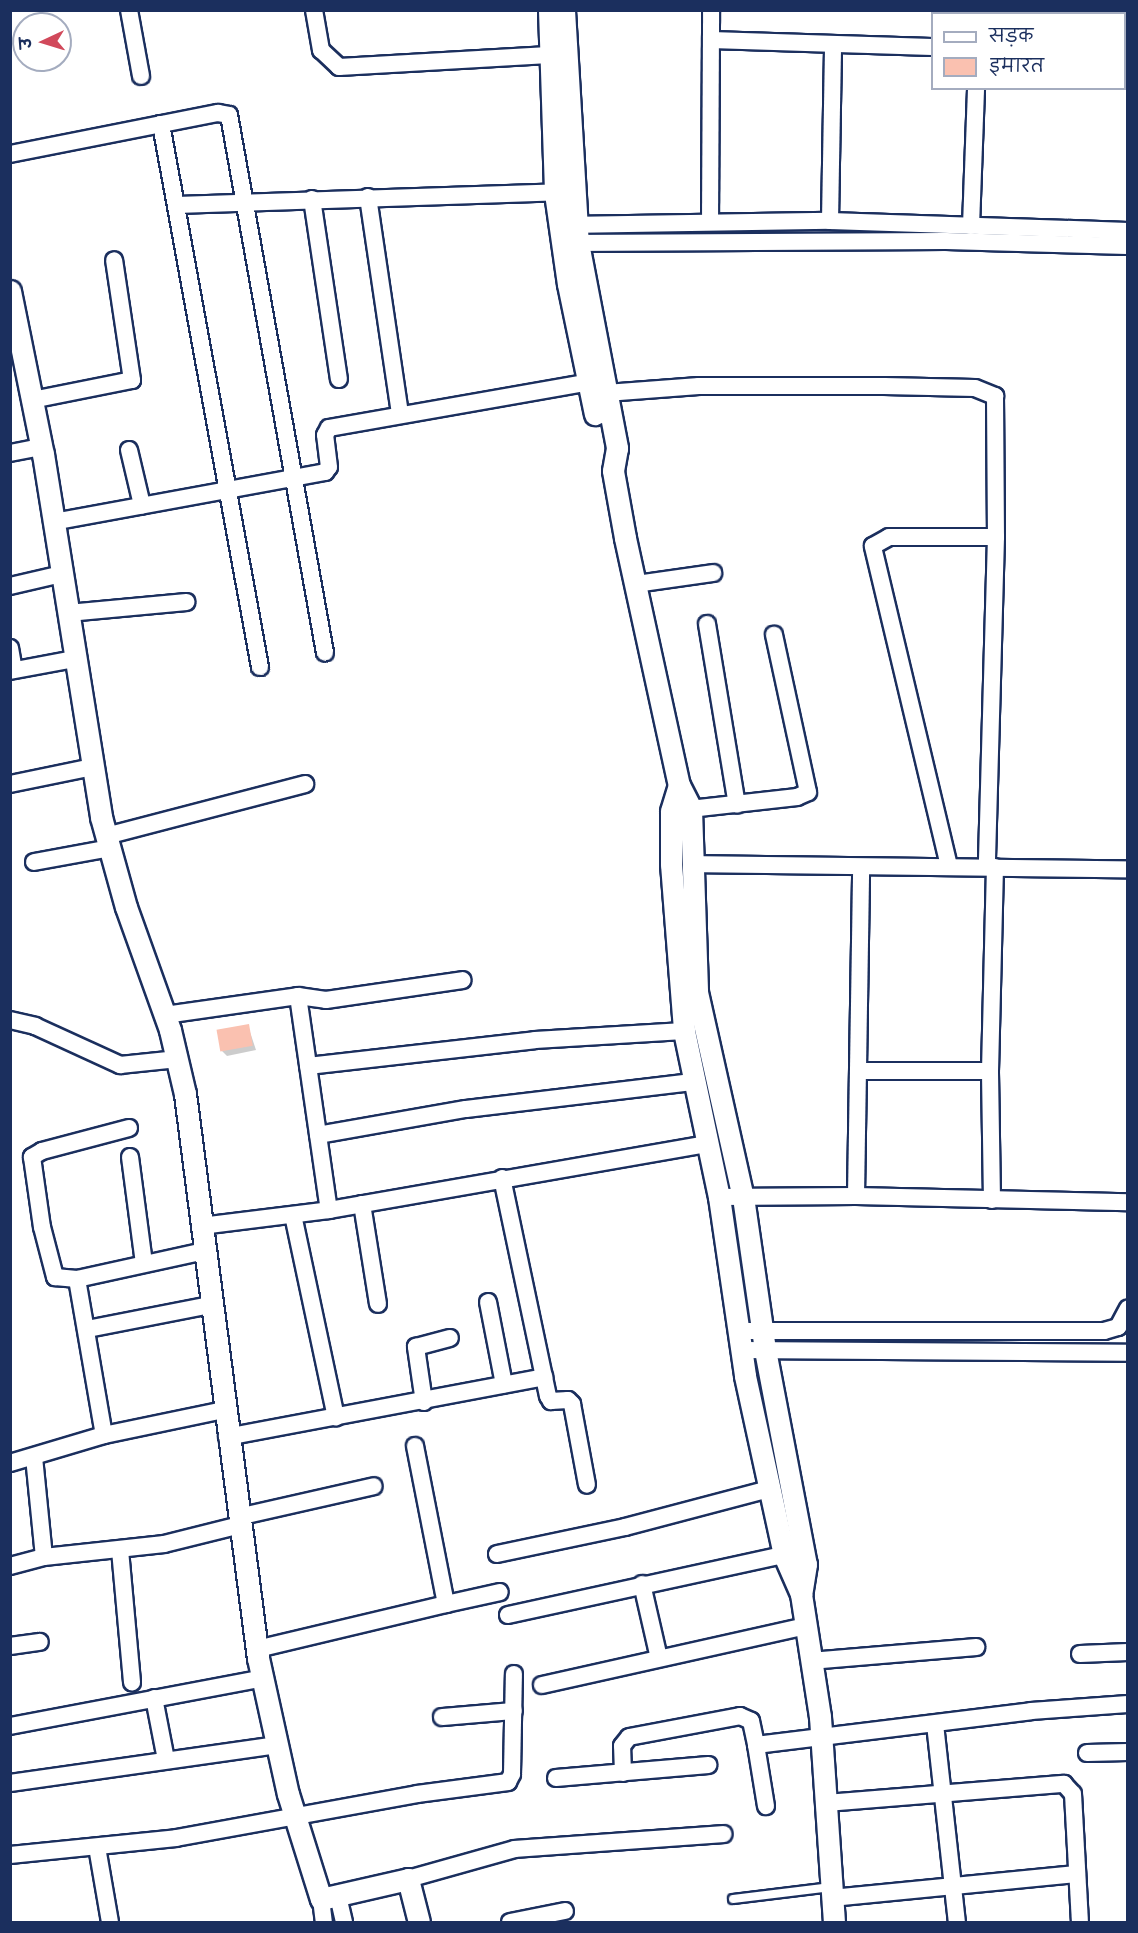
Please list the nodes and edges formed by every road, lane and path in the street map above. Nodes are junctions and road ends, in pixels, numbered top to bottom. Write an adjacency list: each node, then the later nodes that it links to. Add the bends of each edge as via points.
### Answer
1 (129, 10): 10 (street)
2 (314, 10): 9 (street, via 321,50 339,67)
3 (549, 10): 9 (street)
4 (564, 10): 14 (street)
5 (711, 10): 6 (street)
6 (711, 40): 7 (street); 19 (street)
7 (833, 44): 8 (street); 20 (street)
8 (931, 47)
9 (549, 55): 14 (street)
10 (141, 76)
11 (976, 90): 21 (street)
12 (161, 124): 13 (street); 17 (street, via 218,113 229,115); 18 (street)
13 (10, 154)
14 (564, 192): 15 (street); 23 (street)
15 (368, 197): 16 (street); 31 (street)
16 (312, 199): 17 (street); 28 (street)
17 (242, 202): 18 (street); 35 (street)
18 (177, 205): 36 (street)
19 (710, 221): 20 (street); 23 (street)
20 (830, 221): 21 (street)
21 (971, 226): 22 (street)
22 (1128, 231)
23 (568, 234): 24 (street); 29 (street)
24 (1128, 246)
25 (114, 260): 30 (street, via 132,380)
26 (10, 291): 27 (street)
27 (16, 344): 30 (street)
28 (339, 379)
29 (597, 387): 31 (street); 39 (street, via 963,388 989,392 997,404); 42 (street, via 617,455 614,471)
30 (32, 400): 32 (street)
31 (400, 415): 35 (street, via 329,428 325,435 329,470)
32 (41, 447): 34 (street); 38 (street)
33 (129, 450): 37 (street)
34 (10, 453)
35 (292, 477): 36 (street); 49 (street)
36 (225, 489): 37 (street); 51 (street)
37 (142, 505): 38 (street)
38 (53, 522): 41 (street)
39 (996, 537): 61 (street, via 889,537 873,546); 62 (street)
40 (712, 573): 42 (street)
41 (62, 574): 43 (street); 45 (street)
42 (636, 584): 57 (street)
43 (10, 586)
44 (186, 602): 45 (street)
45 (68, 613): 50 (street)
46 (707, 624): 56 (street)
47 (774, 635): 56 (street, via 808,792 802,797)
48 (10, 648): 52 (street)
49 (325, 653)
50 (75, 659): 52 (street); 53 (street)
51 (260, 667)
52 (12, 670)
53 (93, 767): 54 (street); 58 (street)
54 (10, 784)
55 (305, 784): 58 (street)
56 (737, 805): 57 (street)
57 (681, 810): 60 (street); 65 (street)
58 (108, 842): 59 (street); 69 (street, via 126,907)
59 (34, 862)
60 (692, 864): 63 (street); 65 (street)
61 (950, 866): 62 (street); 63 (street)
62 (991, 867): 64 (street); 75 (street)
63 (861, 868): 74 (street)
64 (1128, 869)
65 (684, 921): 66 (street)
66 (686, 962): 71 (street); 84 (street)
67 (463, 980): 68 (street, via 326,1000)
68 (298, 996): 69 (street); 73 (street)
69 (165, 1015): 72 (street)
70 (10, 1020): 72 (street, via 35,1026 114,1064 134,1066)
71 (684, 1031): 73 (street, via 535,1041); 76 (street)
72 (178, 1059): 90 (street)
73 (308, 1066): 78 (street)
74 (861, 1071): 75 (street); 82 (street)
75 (990, 1071): 85 (street)
76 (694, 1082): 78 (street, via 466,1109); 79 (street)
77 (129, 1128): 93 (street, via 32,1157 42,1227 55,1277)
78 (318, 1136): 88 (street)
79 (708, 1144): 81 (street); 83 (street)
80 (130, 1157): 92 (street)
81 (502, 1178): 87 (street); 104 (street)
82 (856, 1196): 84 (street); 85 (street)
83 (719, 1197): 84 (street); 102 (street)
84 (743, 1197): 101 (street)
85 (992, 1200): 86 (street)
86 (1128, 1203)
87 (362, 1204): 88 (street); 95 (street)
88 (329, 1210): 89 (street)
89 (293, 1215): 90 (street); 108 (street)
90 (201, 1226): 91 (street)
91 (204, 1251): 92 (street); 96 (street)
92 (144, 1263): 93 (street)
93 (77, 1279): 98 (street)
94 (488, 1302): 105 (street)
95 (378, 1304)
96 (211, 1305): 98 (street); 107 (street)
97 (1128, 1308): 99 (street)
98 (87, 1329): 109 (street)
99 (1123, 1334): 101 (street, via 1104,1331)
100 (450, 1338): 106 (street, via 416,1347)
101 (764, 1340): 102 (street); 103 (street); 125 (street, via 806,1564)
102 (739, 1341): 116 (street)
103 (1128, 1353)
104 (544, 1377): 105 (street); 114 (street, via 551,1401 568,1400 572,1404)
105 (504, 1384): 106 (street)
106 (424, 1402): 108 (street)
107 (224, 1410): 109 (street); 110 (street)
108 (336, 1417): 110 (street)
109 (104, 1435): 112 (street)
110 (227, 1437): 117 (street)
111 (415, 1446): 126 (street)
112 (34, 1457): 113 (street); 121 (street)
113 (10, 1463)
114 (587, 1485)
115 (374, 1486): 117 (street)
116 (770, 1489): 119 (street, via 625,1527); 120 (street)
117 (239, 1521): 118 (street, via 164,1544); 132 (street)
118 (120, 1550): 121 (street); 139 (street)
119 (496, 1554)
120 (784, 1556): 123 (street); 125 (street)
121 (44, 1557): 122 (street)
122 (10, 1566)
123 (642, 1584): 127 (street); 135 (street)
124 (500, 1592): 126 (street)
125 (801, 1594): 128 (street)
126 (446, 1604): 132 (street)
127 (508, 1615)
128 (805, 1626): 135 (street); 136 (street)
129 (40, 1642): 130 (street)
130 (10, 1646)
131 (975, 1647): 136 (street)
132 (257, 1649): 138 (street)
133 (1128, 1652): 134 (street)
134 (1080, 1654)
135 (658, 1658): 140 (street)
136 (810, 1661): 147 (street)
137 (514, 1674): 143 (street)
138 (263, 1678): 141 (street); 148 (street)
139 (132, 1682)
140 (542, 1685)
141 (154, 1698): 146 (street); 152 (street)
142 (1128, 1704): 145 (street)
143 (514, 1711): 144 (street); 160 (street, via 512,1774 508,1782)
144 (442, 1717)
145 (935, 1724): 147 (street); 157 (street)
146 (10, 1726)
147 (821, 1735): 149 (street); 158 (street)
148 (277, 1745): 152 (street); 160 (street)
149 (756, 1745): 154 (street, via 752,1721 745,1716 629,1737 622,1746); 159 (street)
150 (1128, 1752): 151 (street)
151 (1087, 1753)
152 (166, 1760): 156 (street)
153 (708, 1765): 154 (street)
154 (623, 1773): 155 (street)
155 (556, 1778)
156 (10, 1783)
157 (943, 1797): 158 (street); 164 (street, via 1058,1784 1070,1787); 166 (street)
158 (826, 1803): 167 (street)
159 (766, 1806)
160 (294, 1815): 162 (street, via 212,1833); 168 (street)
161 (723, 1834): 165 (street, via 515,1849)
162 (97, 1847): 163 (street); 171 (street)
163 (10, 1855)
164 (1076, 1874): 166 (street); 178 (street)
165 (408, 1880): 168 (street); 174 (street)
166 (953, 1889): 167 (street); 177 (street)
167 (832, 1892): 169 (lane); 176 (street)
168 (329, 1897): 172 (street); 173 (street)
169 (734, 1899)
170 (565, 1911): 175 (street)
171 (110, 1923)
172 (324, 1923)
173 (344, 1923)
174 (419, 1923)
175 (510, 1923)
176 (834, 1923)
177 (957, 1923)
178 (1080, 1923)

